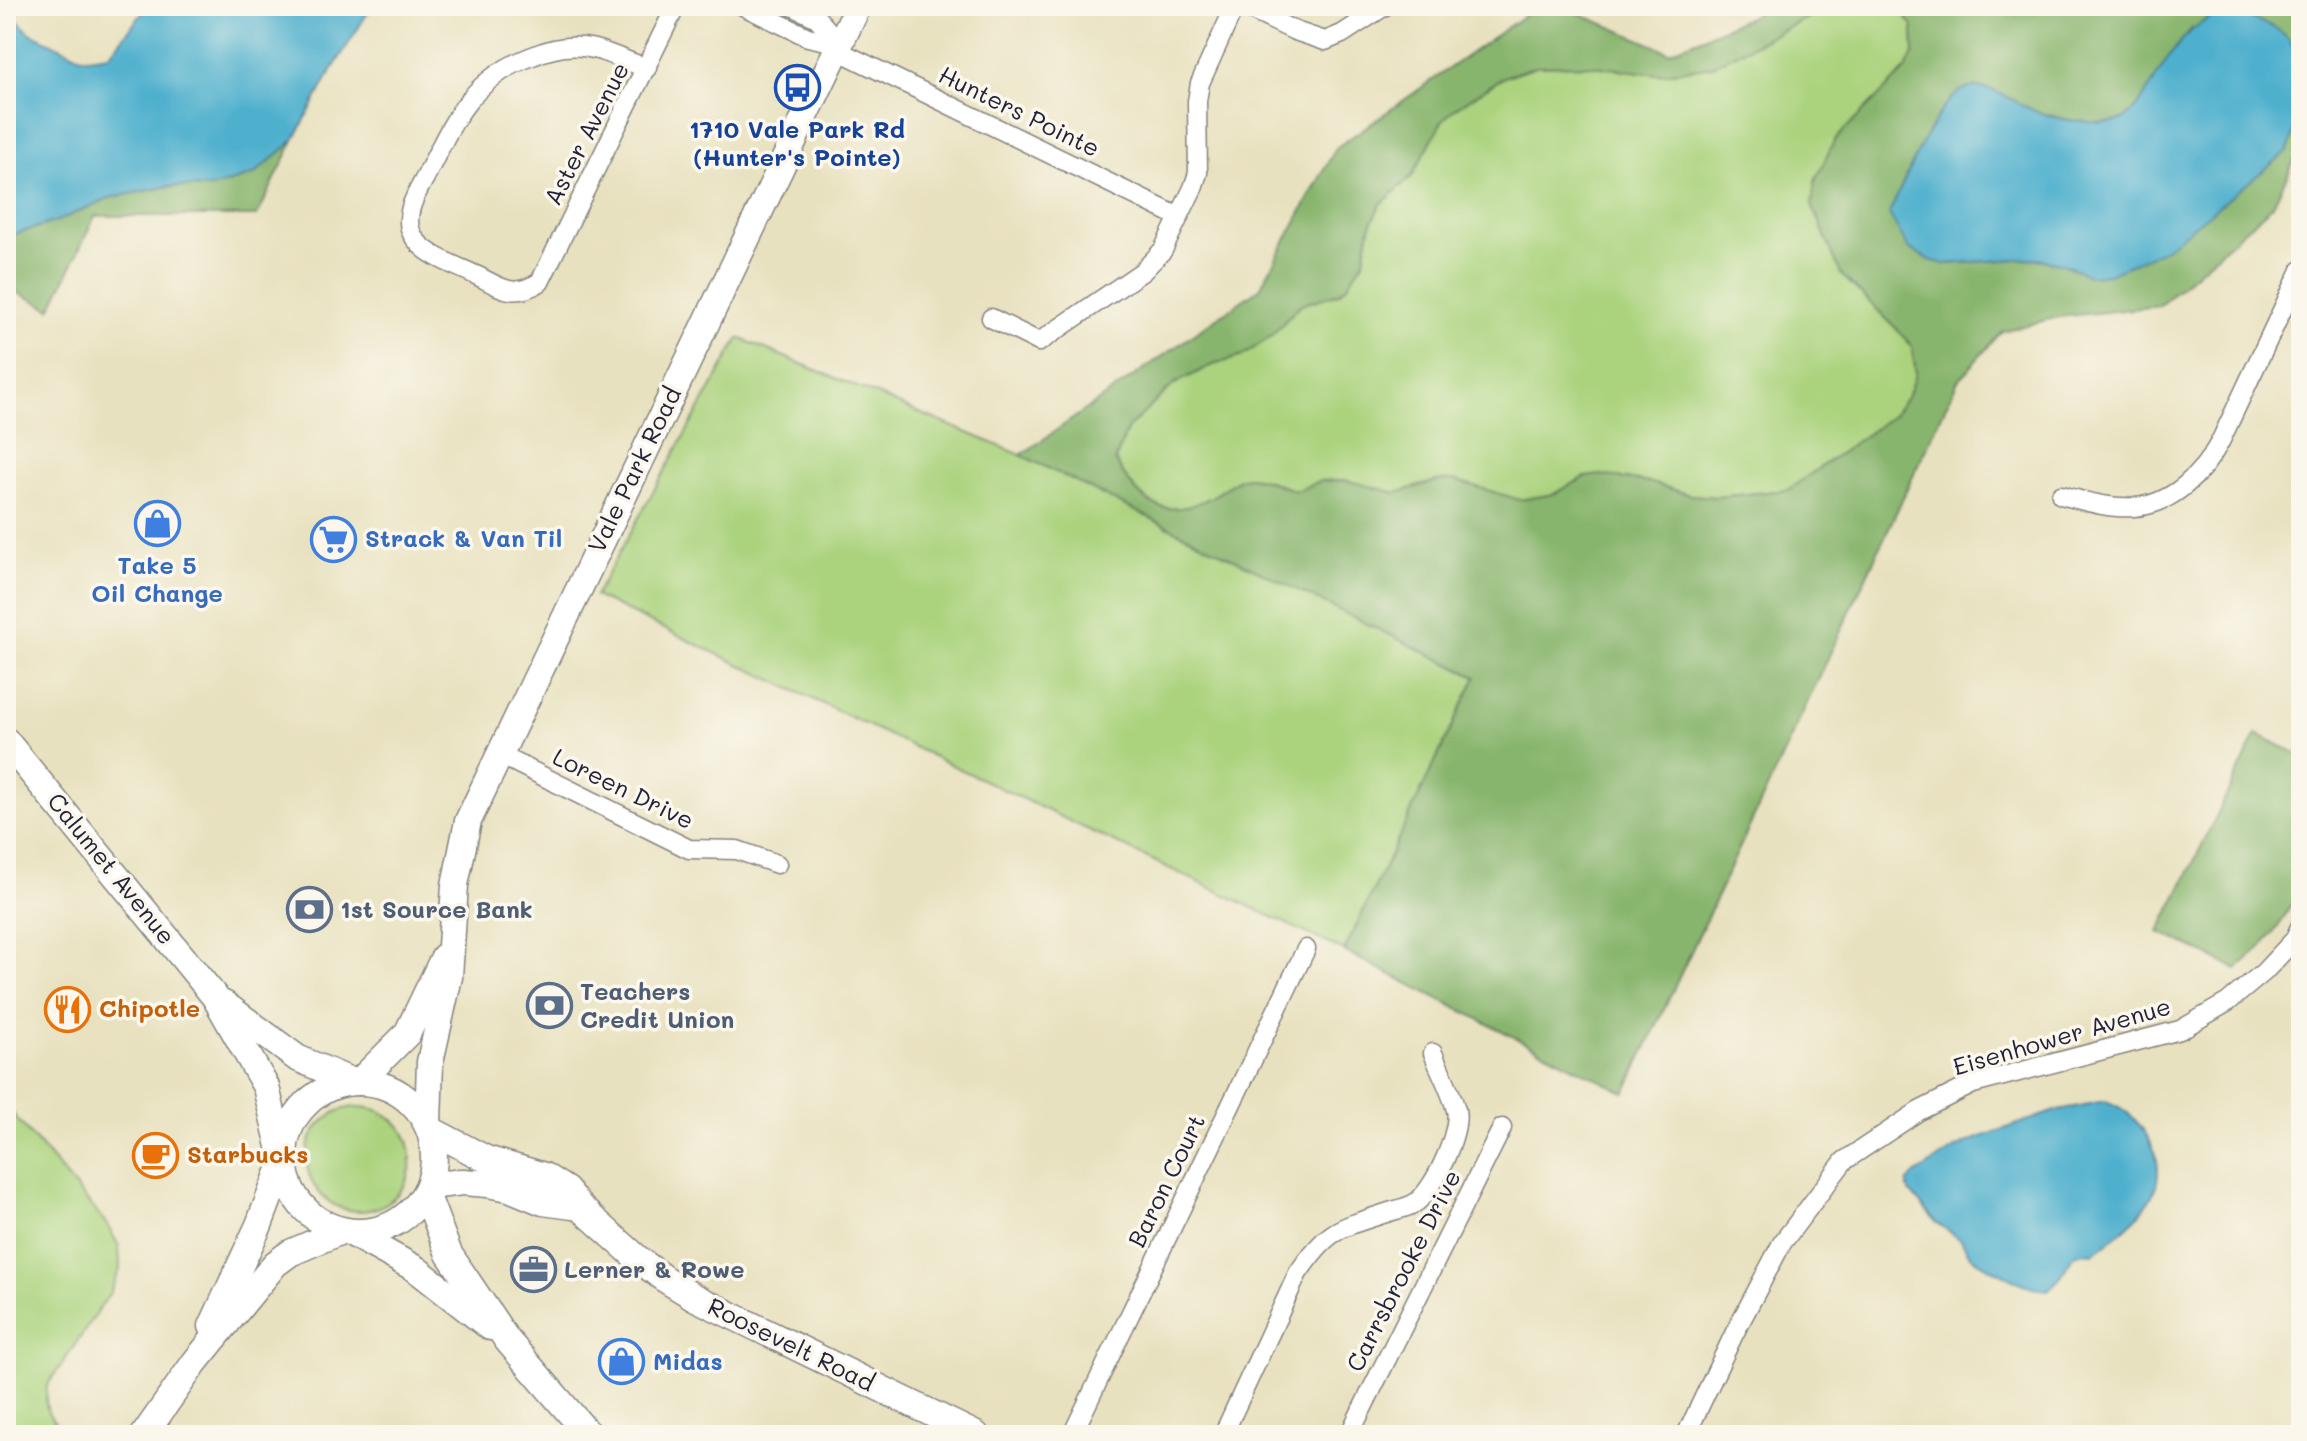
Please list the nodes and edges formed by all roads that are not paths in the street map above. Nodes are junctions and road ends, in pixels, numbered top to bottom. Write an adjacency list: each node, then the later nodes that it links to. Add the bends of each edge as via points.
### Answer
1 (676, 6): 9 (street, Aster Avenue)
2 (743, 6): 8 (street)
3 (792, 6): 8 (street, via 817,18)
4 (858, 6): 8 (main road, Vale Park Road)
5 (1235, 6): 10 (street, via 1200,83 1198,173)
6 (1242, 6): 7 (street, via 1325,41)
7 (1385, 6)
8 (838, 47): 10 (street, Hunters Pointe); 15 (main road, Vale Park Road)
9 (647, 68): 9 (street, Aster Avenue, via 584,47 546,50 493,76 455,118 409,211 412,234 428,251 507,291 525,291 540,282)
10 (1179, 217): 12 (street, via 1163,250 1143,271 1039,342)
11 (2301, 270): 13 (street, via 2220,442 2197,474 2160,500 2133,508)
12 (991, 318)
13 (2061, 495)
14 (6, 741): 20 (main road, Calumet Avenue)
15 (498, 754): 16 (street, Loreen Drive, via 689,849 737,850); 18 (main road, Vale Park Road, via 460,851)
16 (777, 864)
17 (2301, 925): 37 (street, Eisenhower Avenue, via 2264,972 2228,1002 2180,1030 1973,1084 1919,1111 1844,1161 1782,1243)
18 (450, 947): 22 (main road, Vale Park Road, via 407,1034); 23 (main road, Vale Park Road, via 449,977 430,1062)
19 (1306, 949): 34 (street, Baron Court)
20 (215, 997): 22 (main road, Calumet Avenue, via 297,1058); 25 (main road, Calumet Avenue, via 266,1087)
21 (1433, 1053): 35 (street, via 1456,1112 1456,1130 1436,1176 1414,1204 1338,1230 1313,1251)
22 (356, 1082): 23 (main road, via 398,1093); 25 (main road, via 331,1088 306,1103 288,1131)
23 (429, 1127): 26 (main road, via 434,1157); 27 (main road, Roosevelt Road, via 486,1159 544,1176)
24 (1502, 1128): 36 (street, Carrsbrooke Drive)
25 (282, 1160): 28 (main road, via 300,1205 316,1220); 30 (main road, via 259,1225)
26 (427, 1190): 27 (main road, via 463,1182 488,1184 543,1202); 28 (main road, via 398,1220); 29 (main road, via 445,1247)
27 (580, 1207): 33 (main road, Roosevelt Road, via 679,1289)
28 (346, 1232): 29 (main road, via 416,1269); 30 (main road, via 275,1264)
29 (507, 1340): 32 (main road)
30 (195, 1362): 31 (main road)
31 (144, 1435)
32 (589, 1435)
33 (976, 1435)
34 (1072, 1435)
35 (1223, 1435)
36 (1349, 1435)
37 (1686, 1435)

